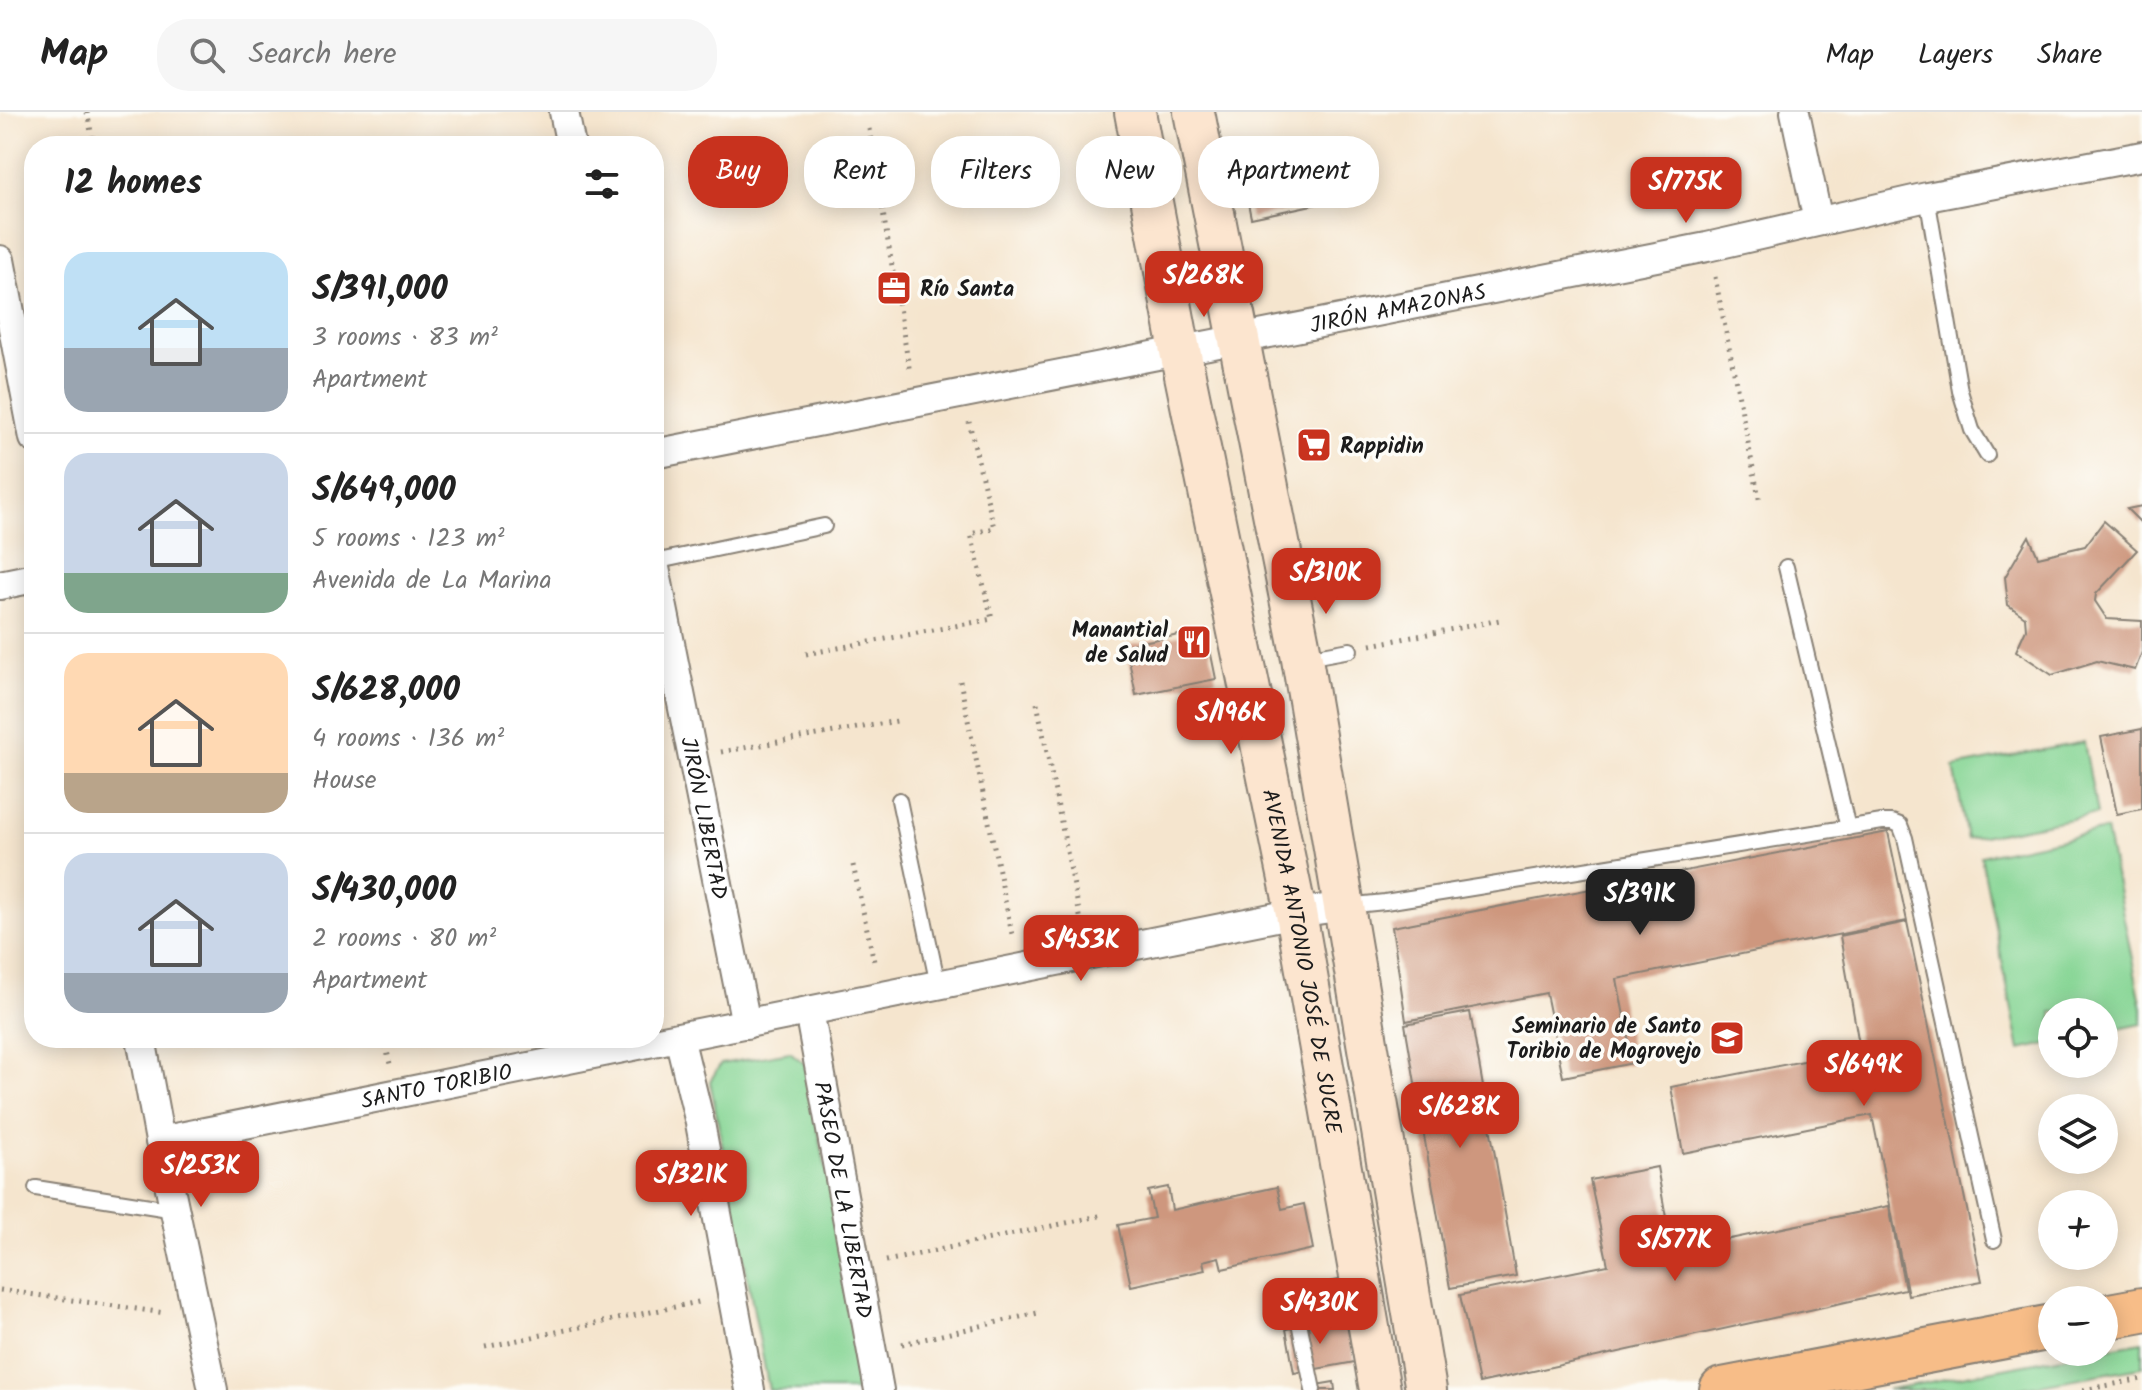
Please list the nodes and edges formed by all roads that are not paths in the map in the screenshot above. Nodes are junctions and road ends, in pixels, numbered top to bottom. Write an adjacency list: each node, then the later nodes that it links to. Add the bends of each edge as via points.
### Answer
1 (564, 112): 5 (street)
2 (1135, 112): 11 (main road, AVENIDA ANTONIO JOSÉ DE SUCRE)
3 (1194, 112): 10 (main road, AVENIDA ANTONIO JOSÉ DE SUCRE)
4 (1795, 112): 8 (street)
5 (569, 136)
6 (2142, 156): 7 (street, JIRÓN AMAZONAS)
7 (1927, 197): 8 (street, JIRÓN AMAZONAS); 14 (lane, via 1960,391 1972,430)
8 (1818, 221): 10 (street, JIRÓN AMAZONAS)
9 (0, 261): 12 (street)
10 (1239, 339): 11 (street, JIRÓN AMAZONAS); 22 (main road, AVENIDA ANTONIO JOSÉ DE SUCRE)
11 (1180, 351): 13 (street, JIRÓN AMAZONAS); 26 (main road, AVENIDA ANTONIO JOSÉ DE SUCRE)
12 (24, 386)
13 (664, 452)
14 (1987, 455)
15 (824, 526): 16 (lane)
16 (664, 560)
17 (1786, 567): 24 (lane)
18 (24, 580): 19 (street)
19 (0, 585)
20 (664, 612): 29 (street, JIRÓN LIBERTAD)
21 (1350, 650): 22 (lane)
22 (1302, 659): 25 (main road, AVENIDA ANTONIO JOSÉ DE SUCRE)
23 (899, 800): 27 (lane)
24 (1848, 828): 25 (lane); 37 (lane, via 1892,822 1900,825 1905,838)
25 (1345, 906): 26 (street, SANTO TORIBIO); 47 (main road, AVENIDA ANTONIO JOSÉ DE SUCRE)
26 (1296, 913): 27 (street, SANTO TORIBIO); 38 (main road, AVENIDA ANTONIO JOSÉ DE SUCRE)
27 (938, 985): 28 (street, SANTO TORIBIO)
28 (809, 1011): 29 (street, SANTO TORIBIO); 44 (street, PASEO DE LA LIBERTAD)
29 (746, 1024): 30 (street, SANTO TORIBIO)
30 (679, 1037): 31 (street, SANTO TORIBIO); 43 (street)
31 (664, 1040)
32 (143, 1048): 34 (street)
33 (624, 1048): 34 (street, SANTO TORIBIO)
34 (160, 1141): 36 (street)
35 (36, 1188): 36 (lane)
36 (175, 1210): 42 (street)
37 (1994, 1240)
38 (1361, 1283): 45 (lane, via 1294,1298); 46 (main road, AVENIDA ANTONIO JOSÉ DE SUCRE)
39 (2142, 1310): 40 (main road)
40 (2118, 1314)
41 (2038, 1330): 48 (main road)
42 (213, 1390)
43 (750, 1390)
44 (879, 1390)
45 (1313, 1390)
46 (1380, 1390)
47 (1426, 1390)
48 (1722, 1390)

